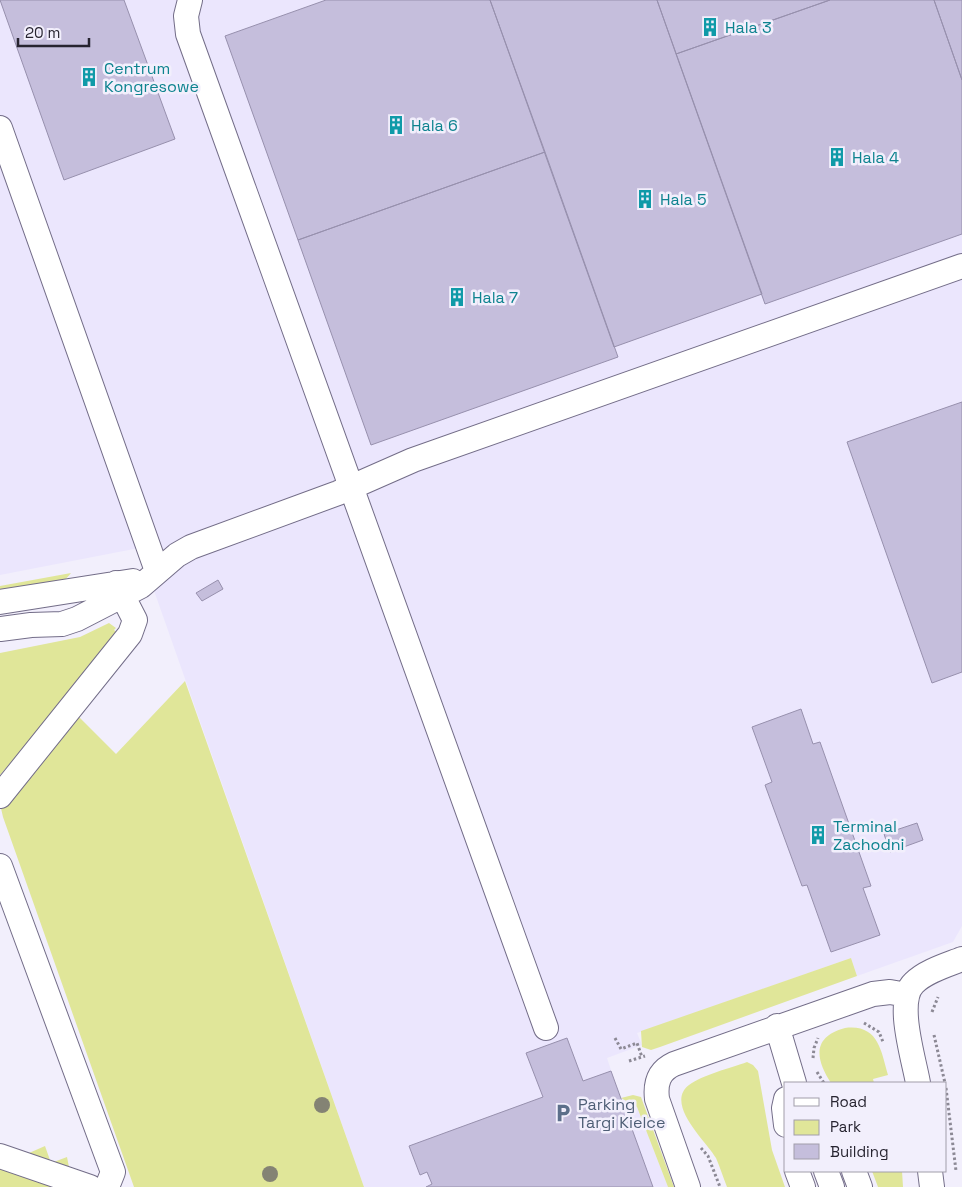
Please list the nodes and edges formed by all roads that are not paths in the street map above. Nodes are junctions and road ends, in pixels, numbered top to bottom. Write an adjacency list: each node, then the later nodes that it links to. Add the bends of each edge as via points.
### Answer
1 (190, 0): 4 (street, via 186,16 188,34)
2 (0, 128): 5 (street)
3 (962, 266): 4 (street, via 413,460)
4 (351, 488): 5 (street, via 203,541 177,555); 14 (street)
5 (153, 575): 6 (street)
6 (120, 589): 7 (street); 8 (street, via 69,623); 9 (street, via 135,620 130,634)
7 (0, 602)
8 (0, 629)
9 (0, 796)
10 (0, 866): 23 (street, via 113,1172)
11 (962, 959): 12 (street, via 926,974 914,983)
12 (907, 995): 13 (street, via 873,994); 16 (street, via 905,1010)
13 (777, 1026): 15 (street); 24 (street, via 674,1064 659,1076 656,1086 659,1110)
14 (546, 1028)
15 (791, 1082)
16 (918, 1082)
17 (0, 1156): 22 (street)
18 (797, 1172): 25 (street)
19 (826, 1172): 26 (street)
20 (854, 1172): 27 (street)
21 (930, 1172): 28 (street)
22 (90, 1187)
23 (107, 1187)
24 (688, 1187)
25 (803, 1187)
26 (832, 1187)
27 (860, 1187)
28 (932, 1187)

